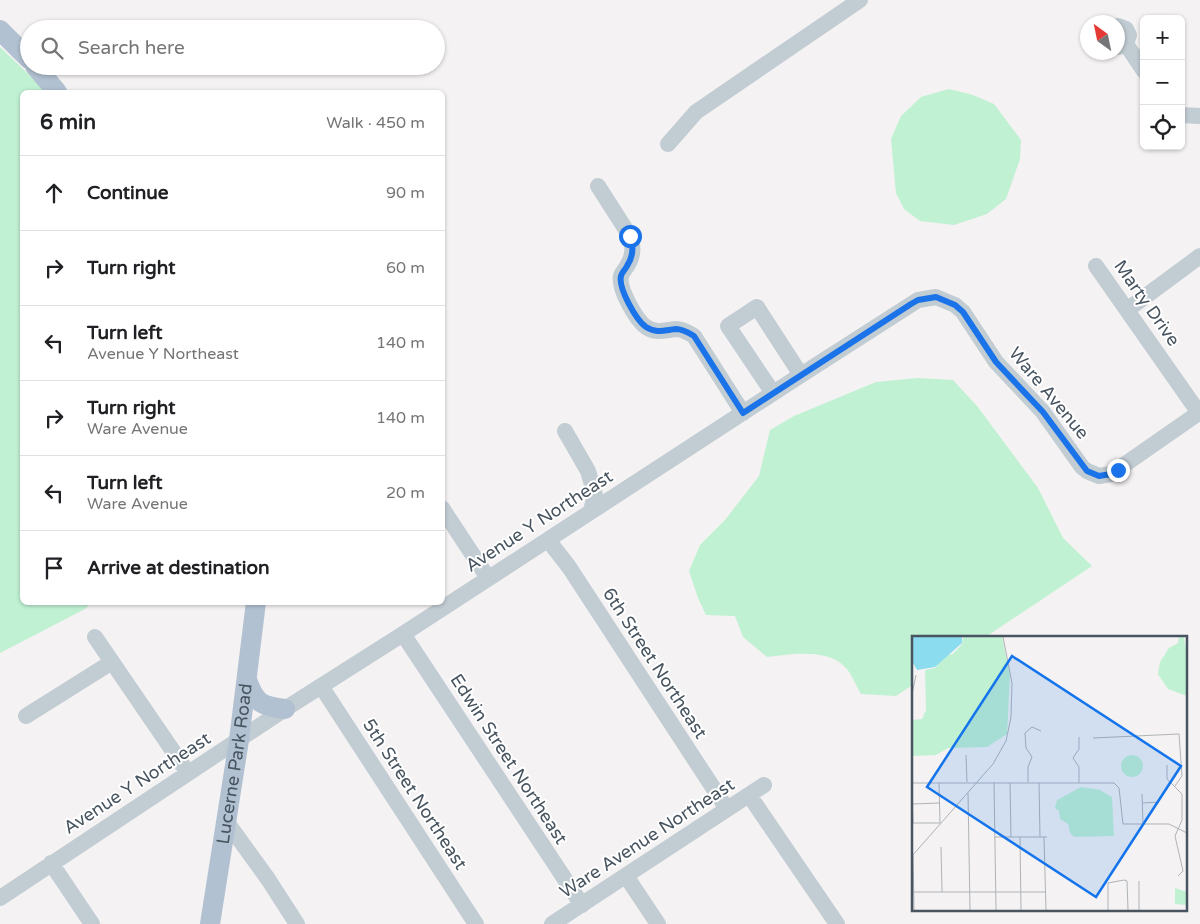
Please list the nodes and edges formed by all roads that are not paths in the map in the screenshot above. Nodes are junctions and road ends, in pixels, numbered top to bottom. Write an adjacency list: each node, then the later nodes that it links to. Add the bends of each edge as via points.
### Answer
1 (860, 0): 12 (street, via 696,112)
2 (1125, 29): 4 (street, via 1129,38)
3 (0, 30): 6 (main road)
4 (1125, 42)
5 (1125, 49): 7 (street)
6 (20, 50)
7 (1140, 66)
8 (43, 75): 9 (main road)
9 (55, 90)
10 (1185, 114): 11 (street)
11 (1200, 116)
12 (668, 144)
13 (598, 186): 20 (street, via 633,245 621,283 633,309 645,326 655,331 676,329 694,336)
14 (1200, 256): 17 (street)
15 (1096, 266): 17 (street, Marty Drive)
16 (955, 305): 18 (street, Avenue Y Northeast, via 936,297 918,300); 21 (street, Ware Avenue, via 996,362 1043,412 1087,471 1099,476 1111,474)
17 (1127, 310): 21 (street, Marty Drive)
18 (801, 374): 19 (street, Avenue Y Northeast); 19 (street, via 757,307 728,326)
19 (773, 393): 20 (street, Avenue Y Northeast)
20 (743, 413): 23 (street, Avenue Y Northeast)
21 (1199, 413)
22 (565, 431): 23 (street, via 588,471 595,495)
23 (591, 511): 25 (street, Avenue Y Northeast)
24 (445, 513): 26 (street)
25 (548, 540): 26 (street, Avenue Y Northeast); 39 (street, 6th Street Northeast, via 569,567)
26 (488, 578): 28 (street, Avenue Y Northeast)
27 (256, 605): 31 (main road, Lucerne Park Road)
28 (403, 634): 32 (street, Avenue Y Northeast); 44 (street, Edwin Street Northeast)
29 (95, 637): 30 (street)
30 (112, 662): 34 (street); 36 (street)
31 (246, 680): 33 (main road, via 257,701 265,706); 35 (main road, Lucerne Park Road)
32 (322, 686): 33 (street, Avenue Y Northeast); 48 (street, 5th Street Northeast)
33 (284, 709): 35 (street, Avenue Y Northeast)
34 (26, 716)
35 (239, 740): 36 (street, Avenue Y Northeast); 40 (main road, Lucerne Park Road)
36 (188, 773): 41 (street, Avenue Y Northeast)
37 (764, 786): 38 (street, Ware Avenue Northeast)
38 (749, 795): 39 (street, Ware Avenue Northeast); 51 (street)
39 (727, 809): 42 (street, Ware Avenue Northeast)
40 (226, 821): 46 (main road, Lucerne Park Road); 47 (street)
41 (51, 863): 43 (street, Avenue Y Northeast); 45 (street)
42 (626, 876): 44 (street, Ware Avenue Northeast); 50 (street)
43 (0, 898)
44 (582, 905): 49 (street, Ware Avenue Northeast)
45 (92, 924)
46 (210, 924)
47 (297, 924)
48 (476, 924)
49 (552, 924)
50 (658, 924)
51 (837, 924)

